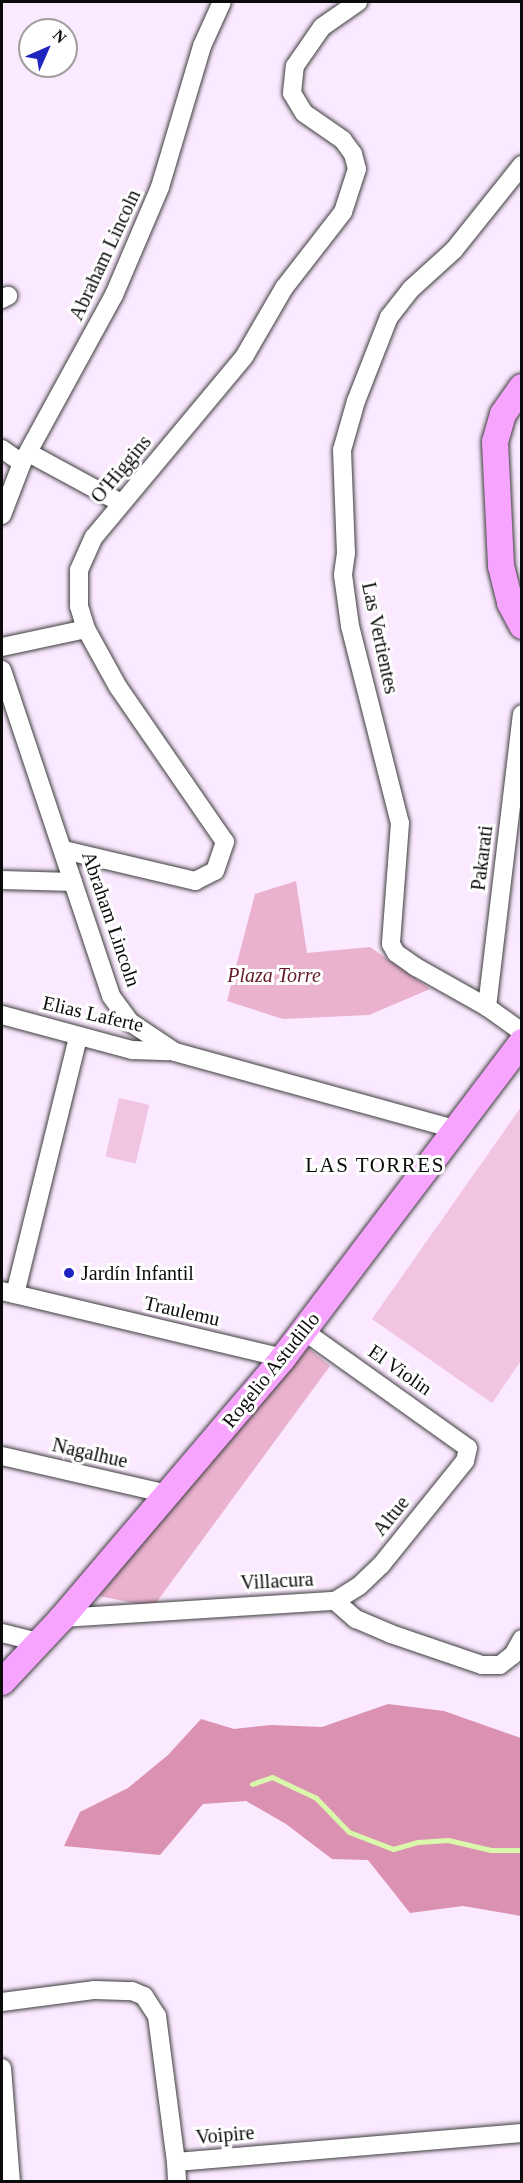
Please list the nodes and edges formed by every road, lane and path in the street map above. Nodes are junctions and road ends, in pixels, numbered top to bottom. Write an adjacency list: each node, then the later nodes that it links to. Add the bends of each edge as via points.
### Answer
1 (222, 2): 6 (street, Abraham Lincoln, via 202,46 160,187 114,295)
2 (358, 2): 7 (street, O'Higgins, via 315,37 295,66 292,93 304,112 343,140 353,154 357,169 343,212 284,288 244,357)
3 (522, 165): 17 (street, Las Vertientes, via 454,250 389,316 356,401 342,450 346,554 343,575 350,626 400,823 391,944 396,953 416,967)
4 (522, 387): 9 (street, via 503,414 495,442 501,566 510,603)
5 (2, 449): 6 (street)
6 (25, 458): 7 (street); 8 (street, Abraham Lincoln)
7 (121, 502): 10 (street, O'Higgins, via 88,548 79,570 78,600)
8 (2, 515)
9 (522, 626)
10 (86, 629): 11 (street); 14 (street, O'Higgins, via 118,687 225,842 215,871 195,881)
11 (2, 647)
12 (2, 670): 14 (street, Abraham Lincoln)
13 (522, 714): 17 (street, Pakarati)
14 (64, 850): 16 (street, Abraham Lincoln)
15 (2, 880): 16 (street)
16 (73, 882): 22 (street, Abraham Lincoln, via 111,996 130,1022)
17 (487, 1007): 19 (street, Las Vertientes)
18 (2, 1015): 20 (street, Elias Laferte)
19 (522, 1032)
20 (78, 1037): 22 (street, Elias Laferte, via 132,1050); 24 (street)
21 (522, 1042): 23 (street, Rogelio Astudillo)
22 (175, 1052): 23 (street, Abraham Lincoln)
23 (458, 1130): 25 (street, Rogelio Astudillo)
24 (8, 1292): 26 (street, Traulemu)
25 (304, 1331): 26 (street, Rogelio Astudillo); 27 (street, El Violin)
26 (283, 1358): 29 (street, Rogelio Astudillo)
27 (468, 1448): 30 (street, Altue, via 465,1461 381,1565)
28 (2, 1456): 29 (street, Nagalhue)
29 (168, 1494): 31 (street, Rogelio Astudillo)
30 (335, 1601): 31 (street, Villacura); 34 (street, Villacura, via 356,1619 382,1631 482,1665 500,1665)
31 (62, 1618): 33 (street, Rogelio Astudillo)
32 (2, 1633): 33 (street)
33 (37, 1642): 35 (street, Rogelio Astudillo)
34 (518, 1647)
35 (2, 1682)
36 (2, 2002): 39 (street, Voipire, via 95,1990 132,1990 144,1996 157,2016)
37 (2, 2068): 40 (street)
38 (522, 2133): 39 (street, Voipire)
39 (176, 2162): 41 (street)
40 (11, 2181)
41 (177, 2181)

